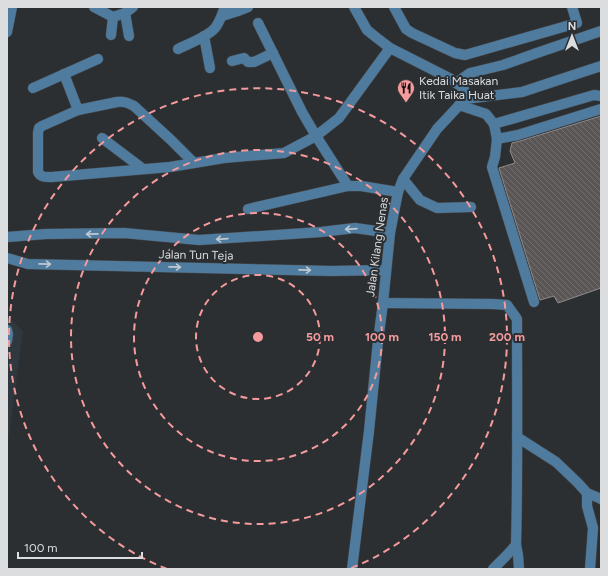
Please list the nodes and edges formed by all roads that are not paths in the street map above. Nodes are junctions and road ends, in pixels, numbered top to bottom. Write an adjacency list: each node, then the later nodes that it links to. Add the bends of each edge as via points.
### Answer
1 (12, 7): 12 (street)
2 (94, 7): 9 (street)
3 (248, 7): 8 (street, via 238,11)
4 (354, 7): 16 (street, via 367,30)
5 (394, 7): 6 (street, via 412,34 465,55 577,23)
6 (572, 7)
7 (129, 10): 9 (street); 14 (street)
8 (223, 11): 15 (street, via 215,29)
9 (113, 17): 13 (street)
10 (258, 23): 18 (street)
11 (601, 31): 24 (street, via 470,74)
12 (7, 32)
13 (111, 35)
14 (130, 36)
15 (204, 36): 17 (street); 22 (street)
16 (390, 48): 24 (street); 31 (street, via 339,118)
17 (178, 49)
18 (273, 53): 20 (street, via 254,62 248,62 244,58); 31 (street)
19 (98, 59): 23 (street)
20 (232, 61)
21 (601, 66): 27 (street, via 522,92)
22 (210, 68)
23 (64, 74): 25 (street); 29 (street)
24 (456, 83): 27 (street, via 464,89)
25 (33, 88)
26 (601, 96): 30 (street, via 594,94)
27 (462, 102): 30 (street, via 486,114); 36 (street, Jalan Kilang Nenas, via 437,129)
28 (601, 109): 33 (street)
29 (78, 110): 34 (street, via 117,102 128,103); 35 (street, via 40,128 37,137 40,175 52,177)
30 (494, 124): 33 (street)
31 (316, 136): 34 (street, via 284,153); 37 (street)
32 (102, 138): 35 (street)
33 (497, 139): 45 (street, via 492,167)
34 (194, 163): 35 (street)
35 (143, 169)
36 (403, 179): 38 (street, Jalan Kilang Nenas); 39 (street, via 420,200 437,208)
37 (348, 186): 38 (street); 40 (street)
38 (398, 192): 41 (street, Jalan Kilang Nenas)
39 (471, 207)
40 (248, 209)
41 (390, 232): 42 (street, one-way to 42, via 355,228 199,240 124,233); 44 (street, Jalan Kilang Nenas)
42 (7, 237)
43 (7, 258): 44 (street, Jalan Tun Teja, one-way to 44, via 28,264)
44 (385, 270): 46 (street, Jalan Kilang Nenas)
45 (534, 302)
46 (383, 303): 49 (street, via 507,305 517,319); 53 (street, Jalan Kilang Nenas)
47 (7, 330): 48 (street)
48 (7, 342)
49 (517, 437): 50 (street, via 556,462); 52 (street)
50 (587, 492): 51 (street); 56 (street, via 587,506 593,528)
51 (601, 499)
52 (516, 545): 54 (street); 55 (street)
53 (352, 569)
54 (493, 569)
55 (519, 569)
56 (590, 569)

